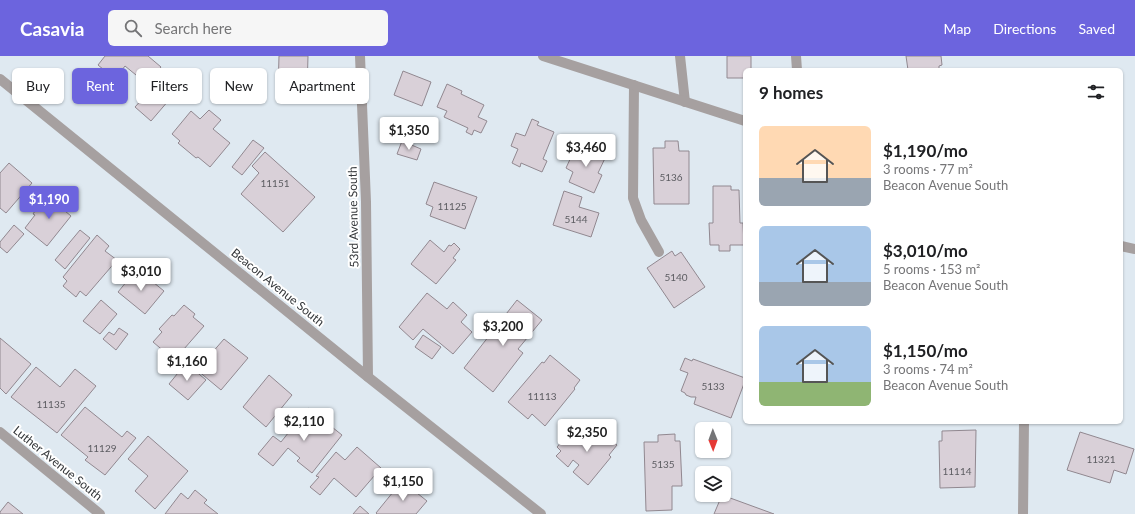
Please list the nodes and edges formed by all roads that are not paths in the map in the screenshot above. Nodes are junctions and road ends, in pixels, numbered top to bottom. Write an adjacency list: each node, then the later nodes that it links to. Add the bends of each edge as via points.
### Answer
1 (360, 56): 13 (street, 53rd Avenue South, via 366,202)
2 (543, 56): 7 (street)
3 (680, 56): 8 (street)
4 (796, 56): 5 (street)
5 (797, 68)
6 (0, 79): 13 (street, Beacon Avenue South)
7 (634, 85): 8 (street); 12 (street, via 633,198 641,220)
8 (685, 102): 9 (street)
9 (743, 120)
10 (1123, 246): 11 (street)
11 (1135, 249)
12 (659, 252)
13 (368, 377): 17 (street, Beacon Avenue South)
14 (1024, 424): 18 (street)
15 (0, 432): 16 (street, Luther Avenue South)
16 (100, 514)
17 (541, 514)
18 (1023, 514)

